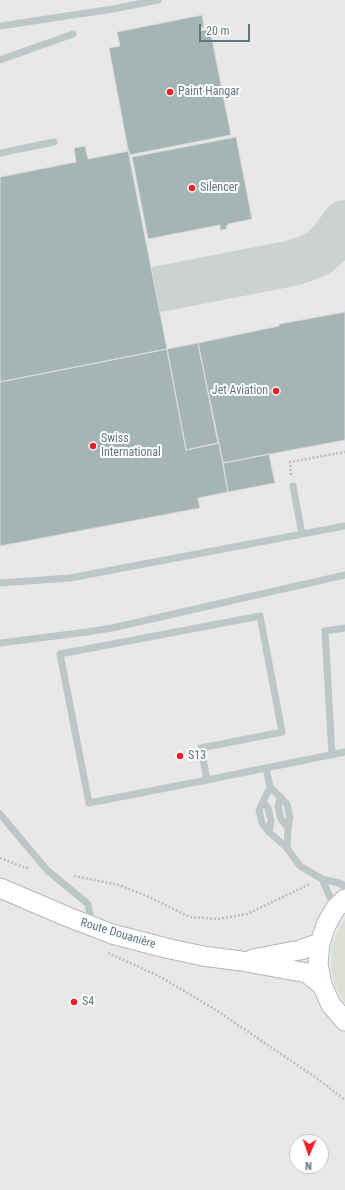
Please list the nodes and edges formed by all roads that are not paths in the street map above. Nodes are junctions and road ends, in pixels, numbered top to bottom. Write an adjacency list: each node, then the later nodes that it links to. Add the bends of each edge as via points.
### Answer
1 (158, 0): 2 (lane)
2 (0, 26)
3 (73, 34): 4 (lane)
4 (0, 60)
5 (54, 142): 6 (lane)
6 (0, 153)
7 (293, 486): 9 (lane)
8 (345, 526): 9 (lane)
9 (302, 534): 11 (lane, via 70,578)
10 (345, 575): 13 (lane, via 112,628)
11 (0, 583)
12 (345, 628): 15 (lane, via 325,631)
13 (0, 643)
14 (345, 752): 15 (lane)
15 (332, 755): 16 (lane)
16 (266, 768): 17 (lane); 18 (lane)
17 (207, 780): 17 (lane, via 201,748 282,732 260,616 60,654 89,803)
18 (270, 787): 20 (lane, via 287,804 290,817); 20 (lane, via 259,810 262,823)
19 (0, 814): 25 (lane, via 47,870 88,904)
20 (287, 848): 21 (lane, via 300,866)
21 (322, 879): 22 (lane); 24 (lane)
22 (345, 886)
23 (0, 888): 25 (main road, Route Douanière)
24 (340, 904): 26 (main road, via 326,925)
25 (93, 927): 27 (main road, Route Douanière, via 166,948)
26 (320, 943): 27 (main road, Route Douanière, via 300,950); 28 (main road, via 318,964)
27 (241, 961): 28 (main road, Route Douanière, via 306,973)
28 (322, 985): 29 (main road, via 331,1005)
29 (345, 1022)

